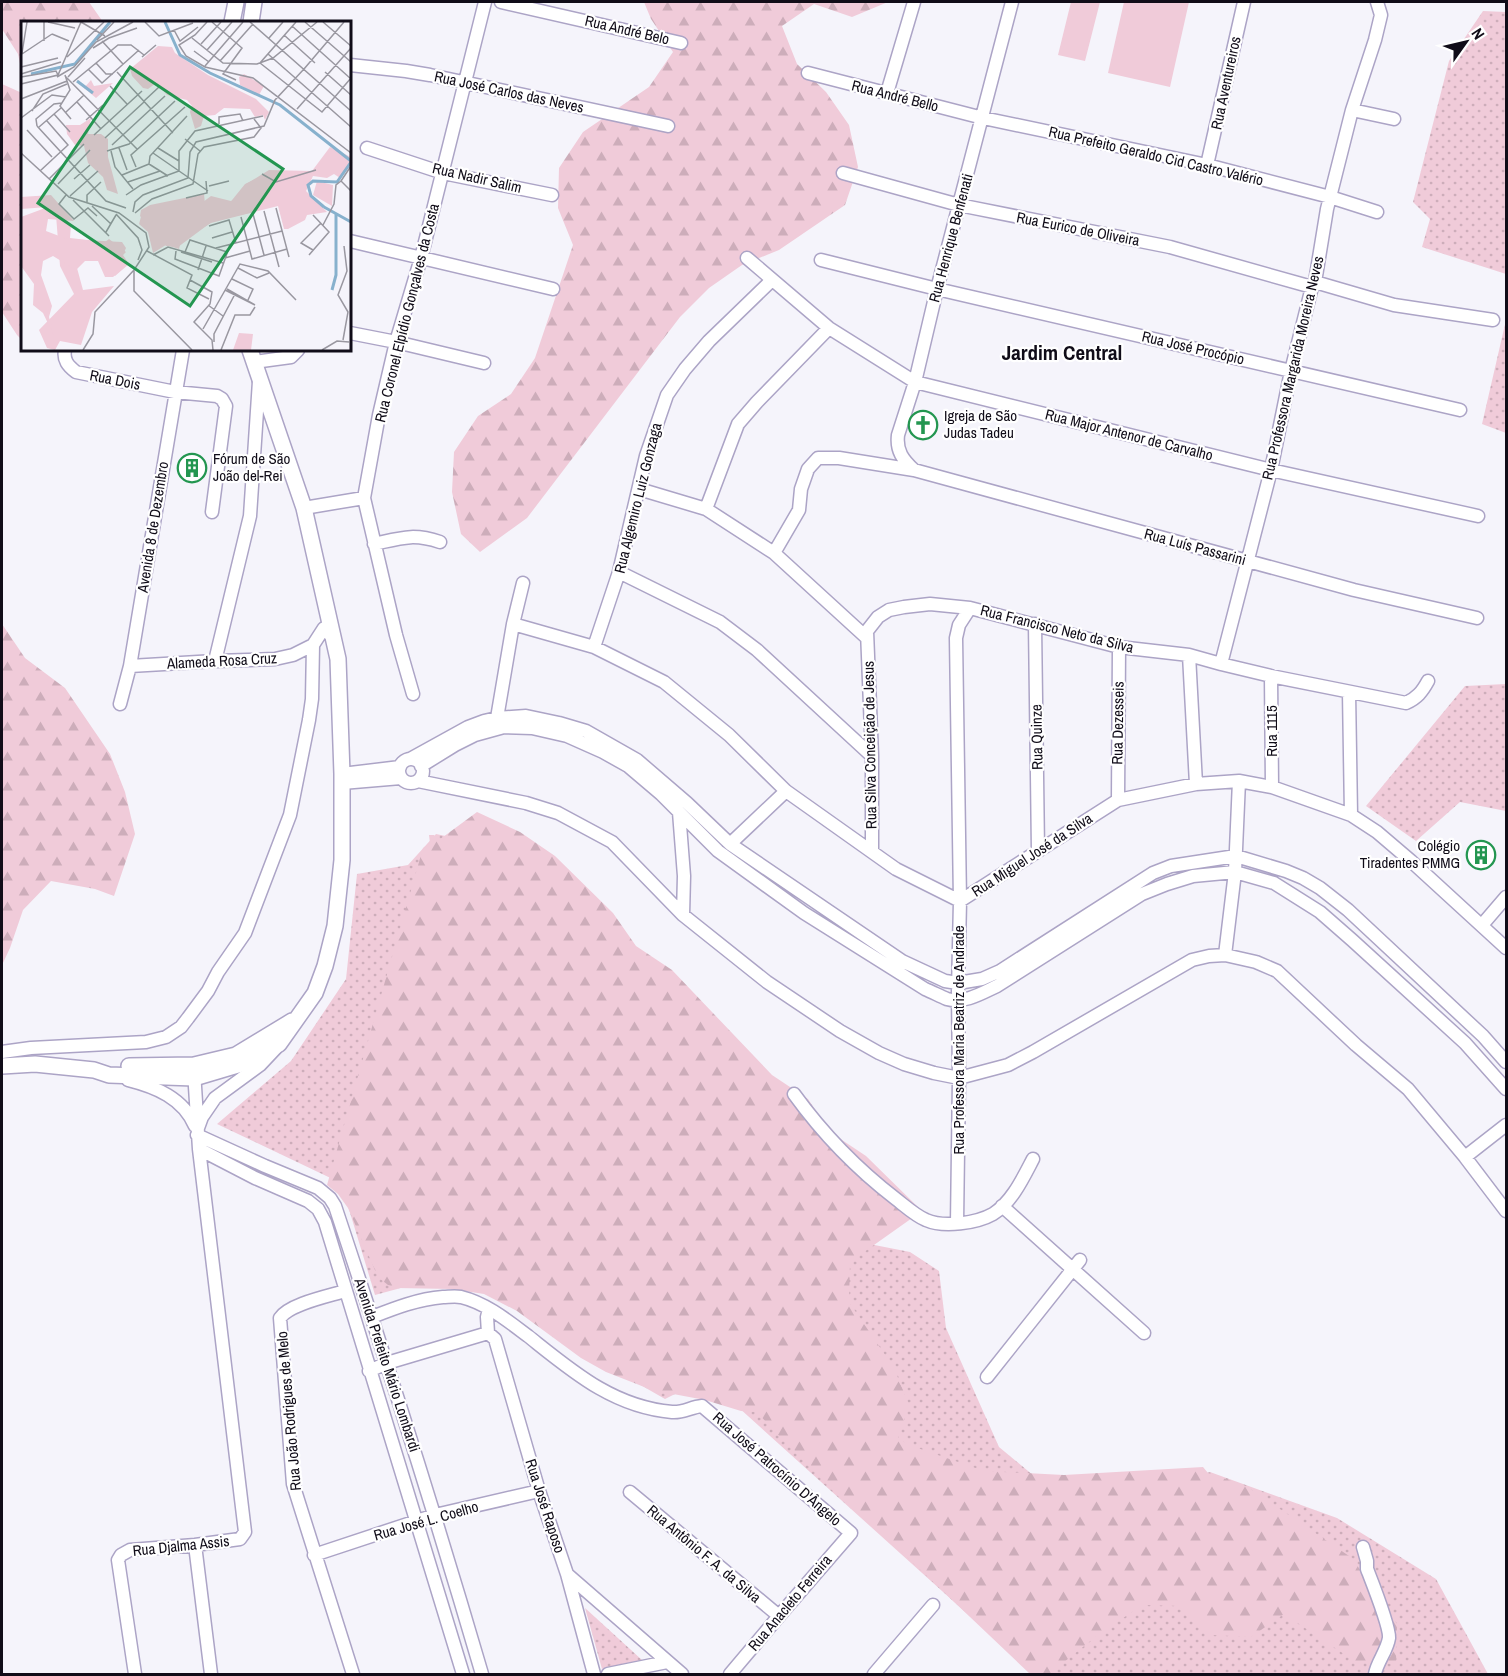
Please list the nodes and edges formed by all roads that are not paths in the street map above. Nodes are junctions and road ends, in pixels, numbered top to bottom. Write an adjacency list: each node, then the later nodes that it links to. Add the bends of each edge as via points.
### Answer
1 (236, 2): 9 (main road)
2 (254, 2): 10 (main road)
3 (485, 2): 14 (street, Rua Coronel Elpídio Gonçalves da Costa)
4 (501, 2): 11 (street, Rua André Belo)
5 (914, 2): 15 (street)
6 (1012, 2): 17 (street, Rua Henrique Benfenati)
7 (1244, 2): 21 (street, Rua Aventureiros)
8 (1377, 2): 16 (street, Rua Professora Margarida Moreira Neves, via 1381,15)
9 (232, 21)
10 (251, 21)
11 (681, 43)
12 (351, 65): 14 (street, Rua José Carlos das Neves)
13 (808, 73): 15 (street, Rua André Bello)
14 (464, 83): 19 (street, Rua José Carlos das Neves); 22 (street, Rua Coronel Elpídio Gonçalves da Costa)
15 (887, 93): 17 (street, Rua André Bello)
16 (1352, 110): 18 (street); 25 (street, Rua Professora Margarida Moreira Neves)
17 (982, 118): 21 (street, Rua Prefeito Geraldo Cid Castro Valério); 26 (street, Rua Henrique Benfenati)
18 (1394, 119)
19 (668, 126)
20 (367, 148): 22 (street, Rua Nadir Salim)
21 (1208, 165): 25 (street, Rua Prefeito Geraldo Cid Castro Valério)
22 (442, 172): 24 (street, Rua Nadir Salim); 29 (street, Rua Coronel Elpídio Gonçalves da Costa)
23 (843, 173): 26 (street, Rua Eurico de Oliveira)
24 (552, 195)
25 (1330, 197): 27 (street, Rua Prefeito Geraldo Cid Castro Valério); 33 (street, Rua Professora Margarida Moreira Neves)
26 (960, 205): 33 (street, Rua Eurico de Oliveira, via 1170,247); 35 (street, Rua Henrique Benfenati)
27 (1377, 212)
28 (351, 241): 29 (street)
29 (422, 258): 34 (street); 39 (street, Rua Coronel Elpídio Gonçalves da Costa)
30 (747, 258): 32 (street, Rua Major Antenor de Carvalho)
31 (821, 260): 35 (street, Rua José Procópio)
32 (772, 280): 37 (street, Rua Major Antenor de Carvalho); 51 (street, Rua Algemiro Luiz Gonzaga, via 708,341 667,395)
33 (1314, 284): 36 (street, Rua Eurico de Oliveira, via 1394,305); 45 (street, Rua Professora Margarida Moreira Neves)
34 (553, 289)
35 (937, 289): 45 (street, Rua José Procópio); 46 (street, Rua Henrique Benfenati)
36 (1493, 320)
37 (829, 328): 46 (street, Rua Major Antenor de Carvalho); 54 (street, via 738,424)
38 (351, 333): 39 (street)
39 (396, 342): 44 (street); 52 (street, Rua Coronel Elpídio Gonçalves da Costa)
40 (183, 351): 47 (street, Avenida 8 de Dezembro)
41 (297, 351): 43 (street, via 291,357)
42 (64, 352): 47 (street, Rua Dois, via 68,365 76,372)
43 (254, 363): 53 (main road); 73 (street, via 250,516)
44 (484, 363)
45 (1292, 371): 48 (street, Rua José Procópio); 50 (street, Rua Professora Margarida Moreira Neves)
46 (915, 382): 49 (street, Rua Henrique Benfenati, via 897,442 901,456); 50 (street, Rua Major Antenor de Carvalho)
47 (176, 392): 55 (street, Rua Dois, via 217,396 226,406); 75 (street, Avenida 8 de Dezembro)
48 (1460, 410)
49 (914, 470): 59 (street, Rua Luís Passarini, via 818,458 808,469 798,510); 60 (street, Rua Luís Passarini)
50 (1271, 470): 56 (street, Rua Major Antenor de Carvalho); 60 (street, Rua Professora Margarida Moreira Neves)
51 (639, 489): 54 (street); 61 (street, Rua Algemiro Luiz Gonzaga)
52 (364, 498): 53 (street); 58 (street, Rua Coronel Elpídio Gonçalves da Costa)
53 (304, 508): 68 (main road)
54 (706, 509): 59 (street)
55 (212, 512)
56 (1478, 516)
57 (440, 542): 58 (street, via 420,536)
58 (374, 544): 79 (street, Rua Coronel Elpídio Gonçalves da Costa)
59 (774, 553): 67 (street)
60 (1247, 562): 64 (street, Rua Luís Passarini); 74 (street, Rua Professora Margarida Moreira Neves)
61 (619, 572): 70 (street, Rua Algemiro Luiz Gonzaga); 82 (street, via 720,622 757,650)
62 (523, 584): 65 (street)
63 (970, 608): 66 (street, Rua Francisco Neto da Silva); 67 (street, Rua Francisco Neto da Silva, via 930,604 889,610 872,623); 98 (street, Rua Professora Maria Beatriz de Andrade, via 956,638)
64 (1478, 618)
65 (513, 624): 70 (street, Rua Miguel José da Silva); 81 (street)
66 (1035, 624): 71 (street, Rua Francisco Neto da Silva); 93 (street, Rua Quinze)
67 (867, 638): 82 (street, Rua Silva Conceição de Jesus)
68 (334, 639): 69 (street, Alameda Rosa Cruz, via 324,628); 84 (main road)
69 (314, 645): 73 (street, Alameda Rosa Cruz, via 275,659); 107 (street, via 312,699 290,815 245,933 188,1018 166,1037 146,1042)
70 (594, 647): 88 (street, Rua Miguel José da Silva, via 664,682 729,735)
71 (1119, 647): 72 (street, Rua Francisco Neto da Silva); 89 (street, Rua Dezesseis)
72 (1189, 655): 74 (street, Rua Francisco Neto da Silva); 86 (street)
73 (215, 661): 75 (street, Alameda Rosa Cruz)
74 (1221, 664): 76 (street, Rua Francisco Neto da Silva)
75 (130, 666): 80 (street, Avenida 8 de Dezembro)
76 (1271, 676): 78 (street, Rua Francisco Neto da Silva); 87 (street, Rua 1115)
77 (1428, 681): 78 (street, Rua Francisco Neto da Silva, via 1421,693 1406,703)
78 (1349, 692): 91 (street)
79 (413, 694)
80 (120, 704)
81 (497, 718): 83 (street, via 468,727); 92 (street, via 526,716 559,723 612,744 637,760)
82 (872, 756): 94 (street, Rua Silva Conceição de Jesus)
83 (408, 768): 84 (street); 90 (street, via 475,735 504,727 532,728 567,736 628,765); 99 (street, via 409,783 418,781 558,813 612,842)
84 (342, 778): 105 (main road, via 342,860 335,926 315,993)
85 (1239, 782): 86 (street, Rua Miguel José da Silva); 87 (street, Rua Miguel José da Silva); 95 (street)
86 (1196, 784): 89 (street, Rua Miguel José da Silva)
87 (1272, 787): 91 (street, Rua Miguel José da Silva)
88 (786, 790): 92 (street); 94 (street, Rua Miguel José da Silva)
89 (1118, 800): 93 (street, Rua Miguel José da Silva)
90 (679, 812): 99 (street); 104 (street, via 718,851 804,913 925,988)
91 (1351, 815): 100 (street, Rua Miguel José da Silva, via 1377,832)
92 (730, 844): 103 (street, via 902,961)
93 (1038, 850): 98 (street, Rua Miguel José da Silva)
94 (872, 852): 98 (street, Rua Miguel José da Silva, via 896,870)
95 (1236, 856): 96 (street); 103 (street, via 1171,866 1153,873 1000,971); 108 (street, via 1286,871 1320,888 1475,1028)
96 (1235, 872): 102 (street); 104 (street, via 1194,876 1142,894 997,986); 113 (street, via 1274,883 1320,912 1465,1043)
97 (1506, 897): 100 (street)
98 (960, 902): 103 (street, Rua Professora Maria Beatriz de Andrade)
99 (683, 915): 112 (street, via 767,982 840,1031 904,1064)
100 (1482, 925): 101 (street, Rua Miguel José da Silva)
101 (1506, 948)
102 (1225, 955): 112 (street, via 1192,960 1008,1065); 121 (street, via 1277,971 1408,1089)
103 (958, 983): 104 (street, Rua Professora Maria Beatriz de Andrade)
104 (958, 1001): 112 (street, Rua Professora Maria Beatriz de Andrade)
105 (297, 1018): 106 (main road); 110 (main road, via 236,1055)
106 (279, 1044): 110 (main road, via 241,1064); 116 (street, via 267,1059)
107 (2, 1052)
108 (1506, 1062)
109 (2, 1066): 111 (main road, via 35,1064)
110 (194, 1072): 111 (main road, via 107,1067); 117 (street)
111 (102, 1073): 115 (street, via 146,1084)
112 (959, 1078): 127 (street, Rua Professora Maria Beatriz de Andrade)
113 (1506, 1089)
114 (794, 1094): 127 (street, via 836,1146 877,1184 925,1220 942,1225)
115 (170, 1095): 117 (street); 119 (street, via 185,1109)
116 (215, 1098): 117 (street); 119 (street)
117 (195, 1099): 119 (street)
118 (1506, 1125): 121 (street)
119 (197, 1132): 120 (street); 123 (street, Avenida Prefeito Mário Lombardi)
120 (199, 1149): 124 (street, Avenida Prefeito Mário Lombardi); 142 (street, Rua Djalma Assis, via 244,1532 240,1539)
121 (1465, 1157): 126 (street)
122 (1033, 1159): 125 (street)
123 (318, 1188): 124 (street); 131 (street, Avenida Prefeito Mário Lombardi, via 335,1206)
124 (308, 1201): 129 (street, Avenida Prefeito Mário Lombardi, via 325,1222)
125 (1002, 1206): 127 (street, via 979,1220); 128 (street)
126 (1506, 1211)
127 (957, 1223)
128 (1076, 1264): 132 (street); 136 (street)
129 (345, 1291): 135 (street, Avenida Prefeito Mário Lombardi); 144 (street, Rua João Rodrigues de Melo, via 284,1312 280,1318 292,1484)
130 (489, 1309): 131 (street, via 459,1296 404,1304); 133 (street, Rua José Raposo); 141 (street, Rua José Patrocínio D'Ângelo, via 591,1384 623,1401 674,1412 702,1406)
131 (372, 1317): 134 (street, Avenida Prefeito Mário Lombardi)
132 (1144, 1333)
133 (491, 1336): 134 (street); 137 (street, Rua José Raposo)
134 (387, 1363): 135 (street); 139 (street, Avenida Prefeito Mário Lombardi)
135 (369, 1371): 140 (street, Avenida Prefeito Mário Lombardi)
136 (987, 1377)
137 (539, 1491): 139 (street, Rua José L. Coelho); 145 (street, Rua José Raposo)
138 (630, 1492): 147 (street, Rua Antônio F. A. da Silva)
139 (435, 1515): 140 (street, Rua José L. Coelho); 153 (street, Avenida Prefeito Mário Lombardi)
140 (416, 1521): 144 (street, Rua José L. Coelho); 152 (street, Avenida Prefeito Mário Lombardi)
141 (851, 1533): 147 (street, Rua Anacleto Ferreira)
142 (195, 1545): 149 (street, Rua Djalma Assis, via 129,1550 118,1560); 150 (street)
143 (1363, 1547): 159 (street, via 1389,1638)
144 (314, 1555): 151 (street, Rua João Rodrigues de Melo)
145 (567, 1574): 148 (street); 154 (street, Rua José Raposo)
146 (933, 1605): 158 (street)
147 (779, 1616): 157 (street, Rua Anacleto Ferreira)
148 (667, 1662): 155 (street); 156 (street)
149 (135, 1674)
150 (211, 1674)
151 (353, 1674)
152 (463, 1674)
153 (482, 1674)
154 (594, 1674)
155 (609, 1674)
156 (682, 1674)
157 (730, 1674)
158 (874, 1674)
159 (1375, 1674)

